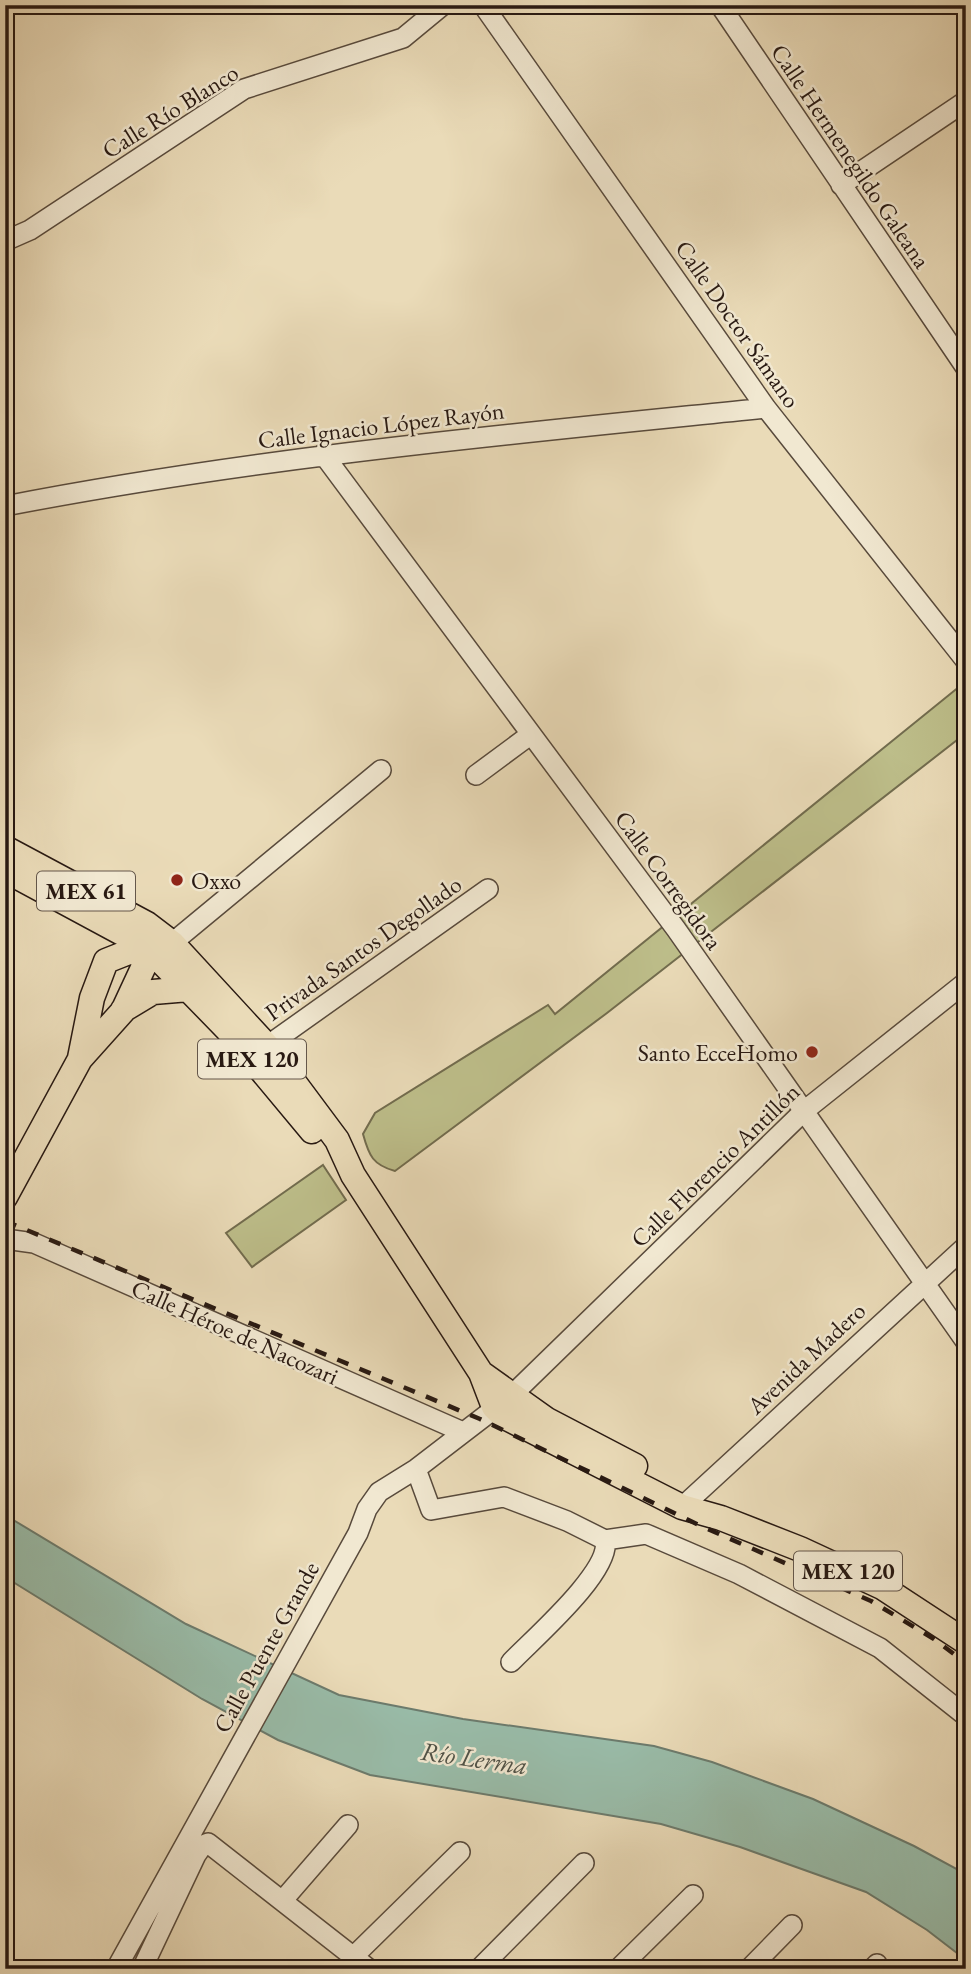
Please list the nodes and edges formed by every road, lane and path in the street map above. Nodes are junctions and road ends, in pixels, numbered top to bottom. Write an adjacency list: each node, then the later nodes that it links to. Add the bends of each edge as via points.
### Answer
1 (443, 5): 6 (street, Calle Río Blanco, via 403,38 244,89 30,230)
2 (483, 5): 8 (street, Calle Doctor Sámano)
3 (720, 5): 5 (street, Calle Hermenegildo Galeana)
4 (966, 101): 5 (street)
5 (841, 185): 7 (street, Calle Hermenegildo Galeana)
6 (5, 241)
7 (966, 368)
8 (766, 408): 9 (street, Calle Ignacio López Rayón); 11 (street, Calle Doctor Sámano)
9 (323, 454): 10 (street, Calle Ignacio López Rayón); 12 (street, Calle Corregidora)
10 (5, 506)
11 (966, 661)
12 (530, 735): 14 (street); 26 (street, Calle Corregidora, via 676,929)
13 (382, 770): 19 (street)
14 (476, 775)
15 (5, 848): 19 (main road, MEX 61)
16 (5, 870): 18 (main road, MEX 61)
17 (488, 889): 24 (street, Privada Santos Degollado)
18 (99, 920): 19 (main road, MEX 61); 20 (main road, via 106,935)
19 (157, 938): 20 (main road); 22 (main road, MEX 120); 23 (main road); 24 (main road, MEX 120)
20 (106, 961): 25 (main road, via 92,998)
21 (966, 982): 26 (street, Calle Florencio Antillón)
22 (189, 989): 23 (main road, via 153,992); 27 (main road, MEX 120)
23 (123, 1011): 25 (main road)
24 (267, 1046): 27 (main road, MEX 120, via 338,1140)
25 (80, 1059): 28 (main road)
26 (804, 1111): 31 (street, Calle Corregidora); 33 (street, Calle Florencio Antillón)
27 (353, 1175): 33 (main road, MEX 120)
28 (5, 1197)
29 (5, 1239): 34 (street, Calle Héroe de Nacozari, via 34,1244)
30 (966, 1246): 31 (street, Avenida Madero)
31 (923, 1283): 32 (street, Calle Corregidora); 36 (street, Avenida Madero)
32 (966, 1342)
33 (503, 1402): 34 (street, Calle Puente Grande); 36 (main road, MEX 120, via 547,1420)
34 (463, 1432): 35 (street, Calle Puente Grande)
35 (416, 1469): 37 (street, via 431,1510 504,1497); 48 (street, Calle Puente Grande, via 379,1492 367,1509 358,1533)
36 (687, 1502): 38 (main road, MEX 120, via 882,1587)
37 (605, 1540): 39 (street, via 603,1560 580,1591); 40 (street, via 646,1534 739,1574 880,1648)
38 (966, 1642)
39 (511, 1662)
40 (966, 1716)
41 (348, 1825): 45 (street)
42 (460, 1852): 47 (street)
43 (584, 1863): 51 (street)
44 (693, 1895): 52 (street)
45 (283, 1900): 47 (street); 49 (street, via 225,1853 208,1843 203,1845)
46 (792, 1925): 53 (street)
47 (354, 1956): 50 (street)
48 (116, 1969)
49 (142, 1969)
50 (369, 1969)
51 (479, 1969)
52 (618, 1969)
53 (749, 1969)

